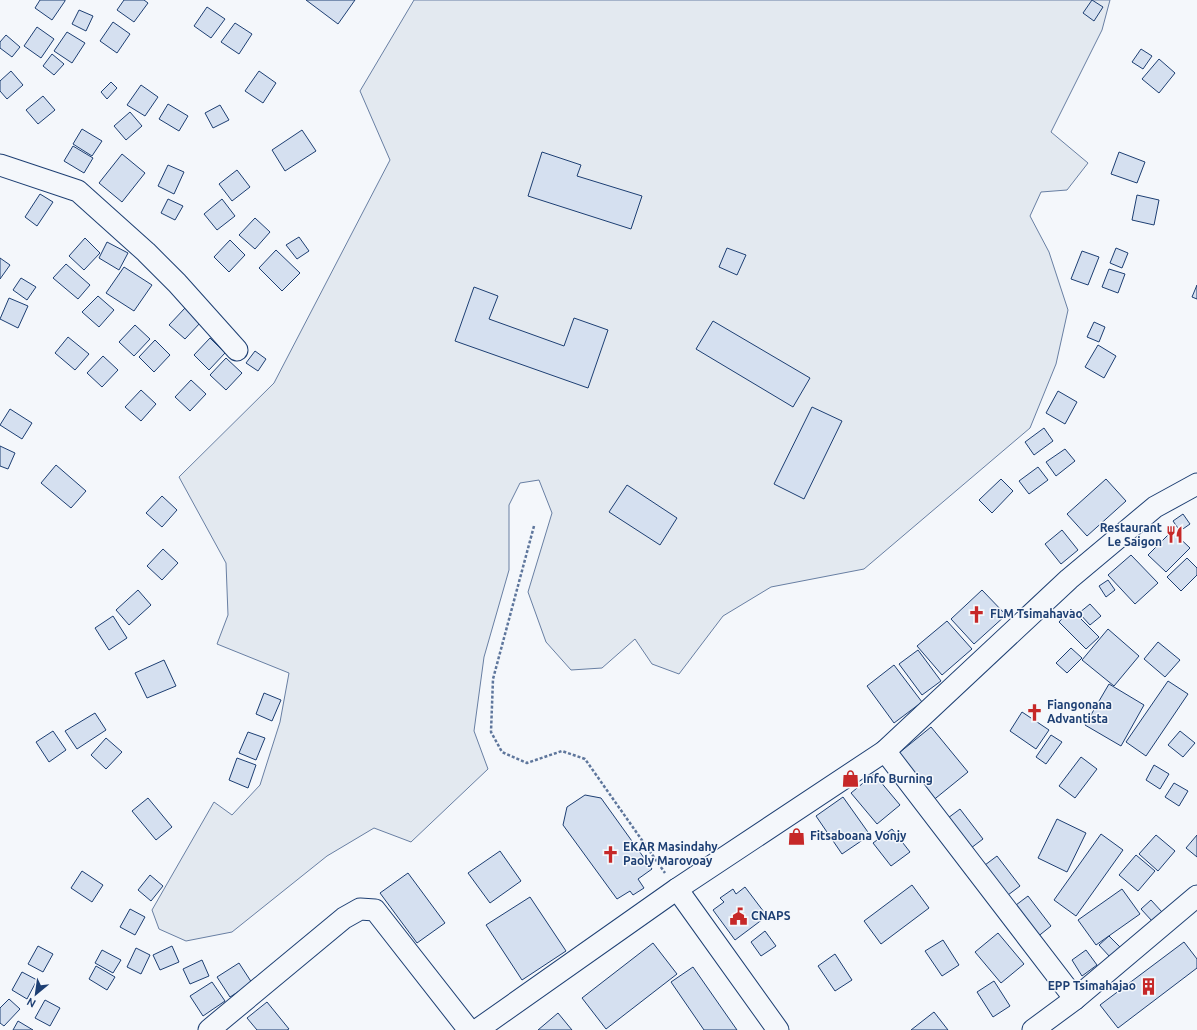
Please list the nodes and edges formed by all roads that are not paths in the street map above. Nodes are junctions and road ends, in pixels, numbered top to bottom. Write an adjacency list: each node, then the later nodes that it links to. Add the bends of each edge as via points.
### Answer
1 (0, 165): 2 (street, via 78,191 146,252)
2 (237, 350)
3 (1197, 484): 4 (street, via 1155,507 1069,579)
4 (885, 751): 5 (street); 7 (street)
5 (677, 889): 10 (street); 11 (street)
6 (1197, 896): 7 (street)
7 (1076, 999): 12 (street)
8 (209, 1030): 9 (street, via 344,918 360,909 375,910)
9 (469, 1030)
10 (477, 1030)
11 (778, 1030)
12 (1033, 1030)

